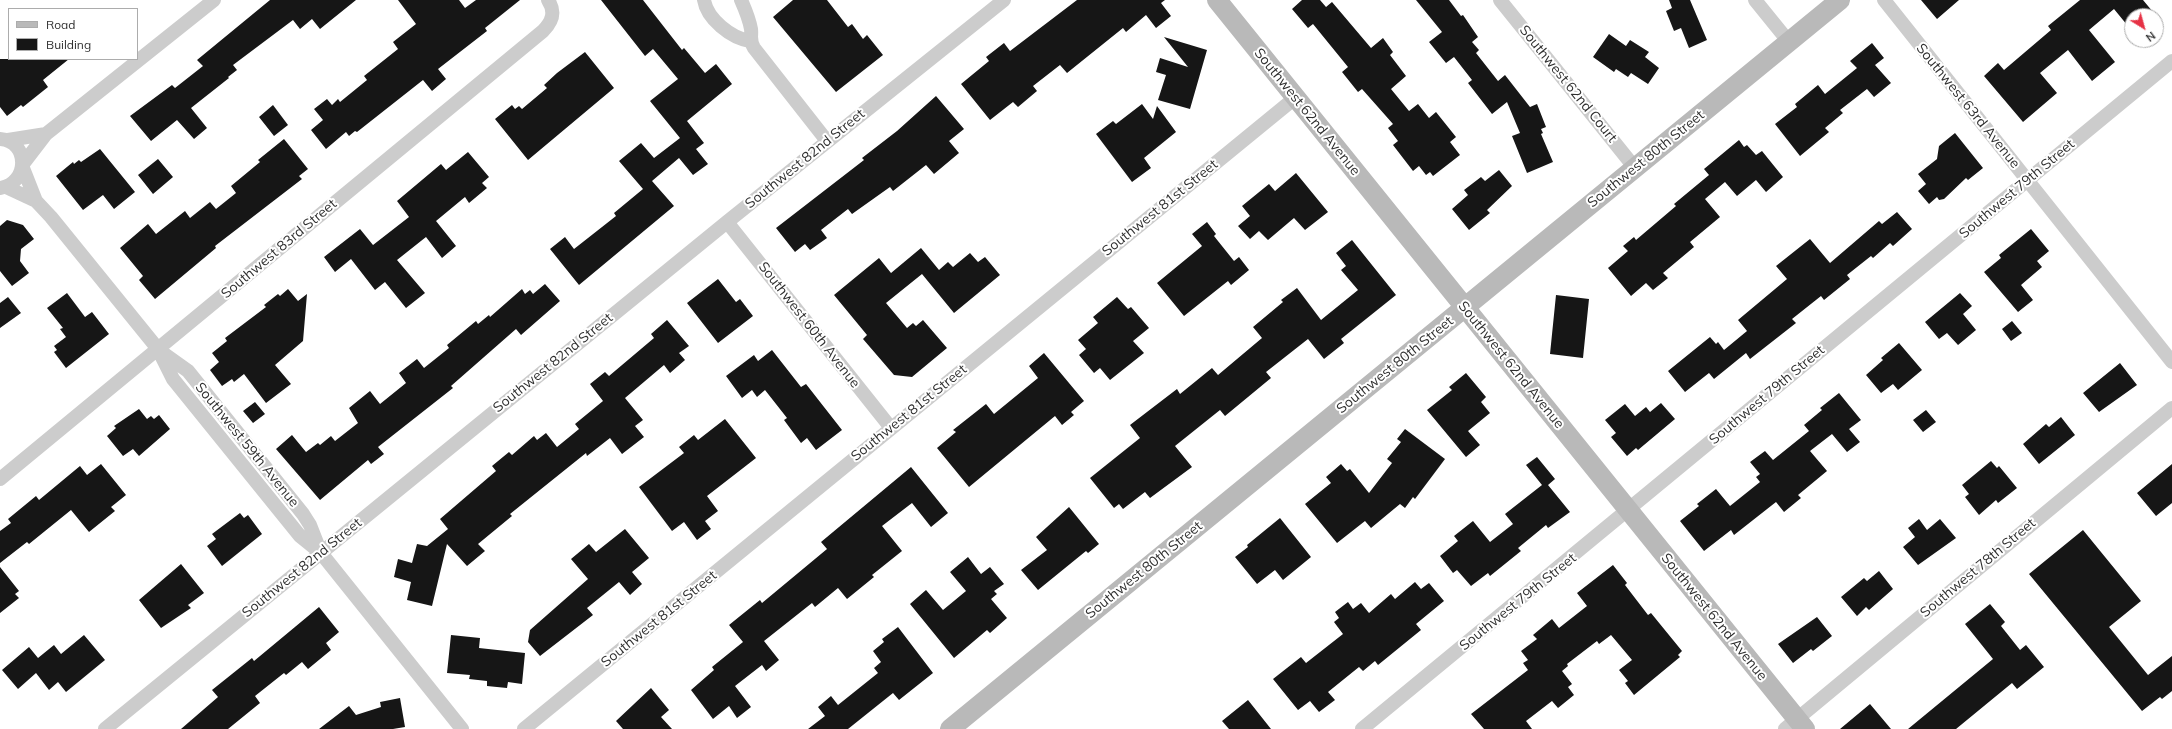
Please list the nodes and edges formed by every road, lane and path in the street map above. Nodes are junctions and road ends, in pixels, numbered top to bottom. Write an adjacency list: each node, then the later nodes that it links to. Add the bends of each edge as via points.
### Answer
1 (214, 0): 15 (street)
2 (548, 0): 25 (street, Southwest 83rd Street, via 553,15 543,31)
3 (704, 0): 11 (street, via 715,22 742,40)
4 (741, 0): 11 (street, via 748,17)
5 (1004, 0): 17 (street, Southwest 82nd Street)
6 (1217, 0): 14 (street, Southwest 62nd Avenue)
7 (1500, 0): 19 (street, Southwest 62nd Court)
8 (1755, 0): 12 (street)
9 (1840, 0): 12 (street, Southwest 80th Street)
10 (1884, 0): 20 (street, Southwest 63rd Avenue)
11 (750, 41): 17 (street)
12 (1788, 42): 19 (street, Southwest 80th Street)
13 (2172, 60): 20 (street, Southwest 79th Street)
14 (1296, 98): 24 (street, Southwest 62nd Avenue); 28 (street, Southwest 81st Street)
15 (46, 134): 16 (street); 18 (street)
16 (3, 139): 18 (street, Southwest 59th Avenue, via 19,150)
17 (827, 141): 23 (street, Southwest 82nd Street)
18 (23, 166): 21 (street, via 20,176); 22 (street, Southwest 59th Avenue)
19 (1635, 168): 24 (street, Southwest 80th Street)
20 (2027, 180): 26 (street, Southwest 63rd Avenue); 30 (street, Southwest 79th Street)
21 (3, 188): 22 (street, Southwest 59th Avenue)
22 (36, 201): 25 (street, Southwest 59th Avenue)
23 (727, 222): 28 (street, Southwest 60th Avenue); 31 (street, Southwest 82nd Street)
24 (1465, 307): 30 (street, Southwest 62nd Avenue); 36 (street, Southwest 80th Street)
25 (158, 349): 29 (street, Southwest 83rd Street); 31 (street, Southwest 59th Avenue, via 173,379 300,536)
26 (2172, 362)
27 (2172, 408): 32 (street, Southwest 78th Street)
28 (891, 428): 35 (street, Southwest 81st Street)
29 (0, 479)
30 (1628, 510): 32 (street, Southwest 62nd Avenue); 37 (street, Southwest 79th Street)
31 (321, 553): 33 (street, Southwest 82nd Street); 34 (street, Southwest 59th Avenue)
32 (1796, 726)
33 (105, 729)
34 (462, 729)
35 (524, 729)
36 (950, 729)
37 (1362, 729)

